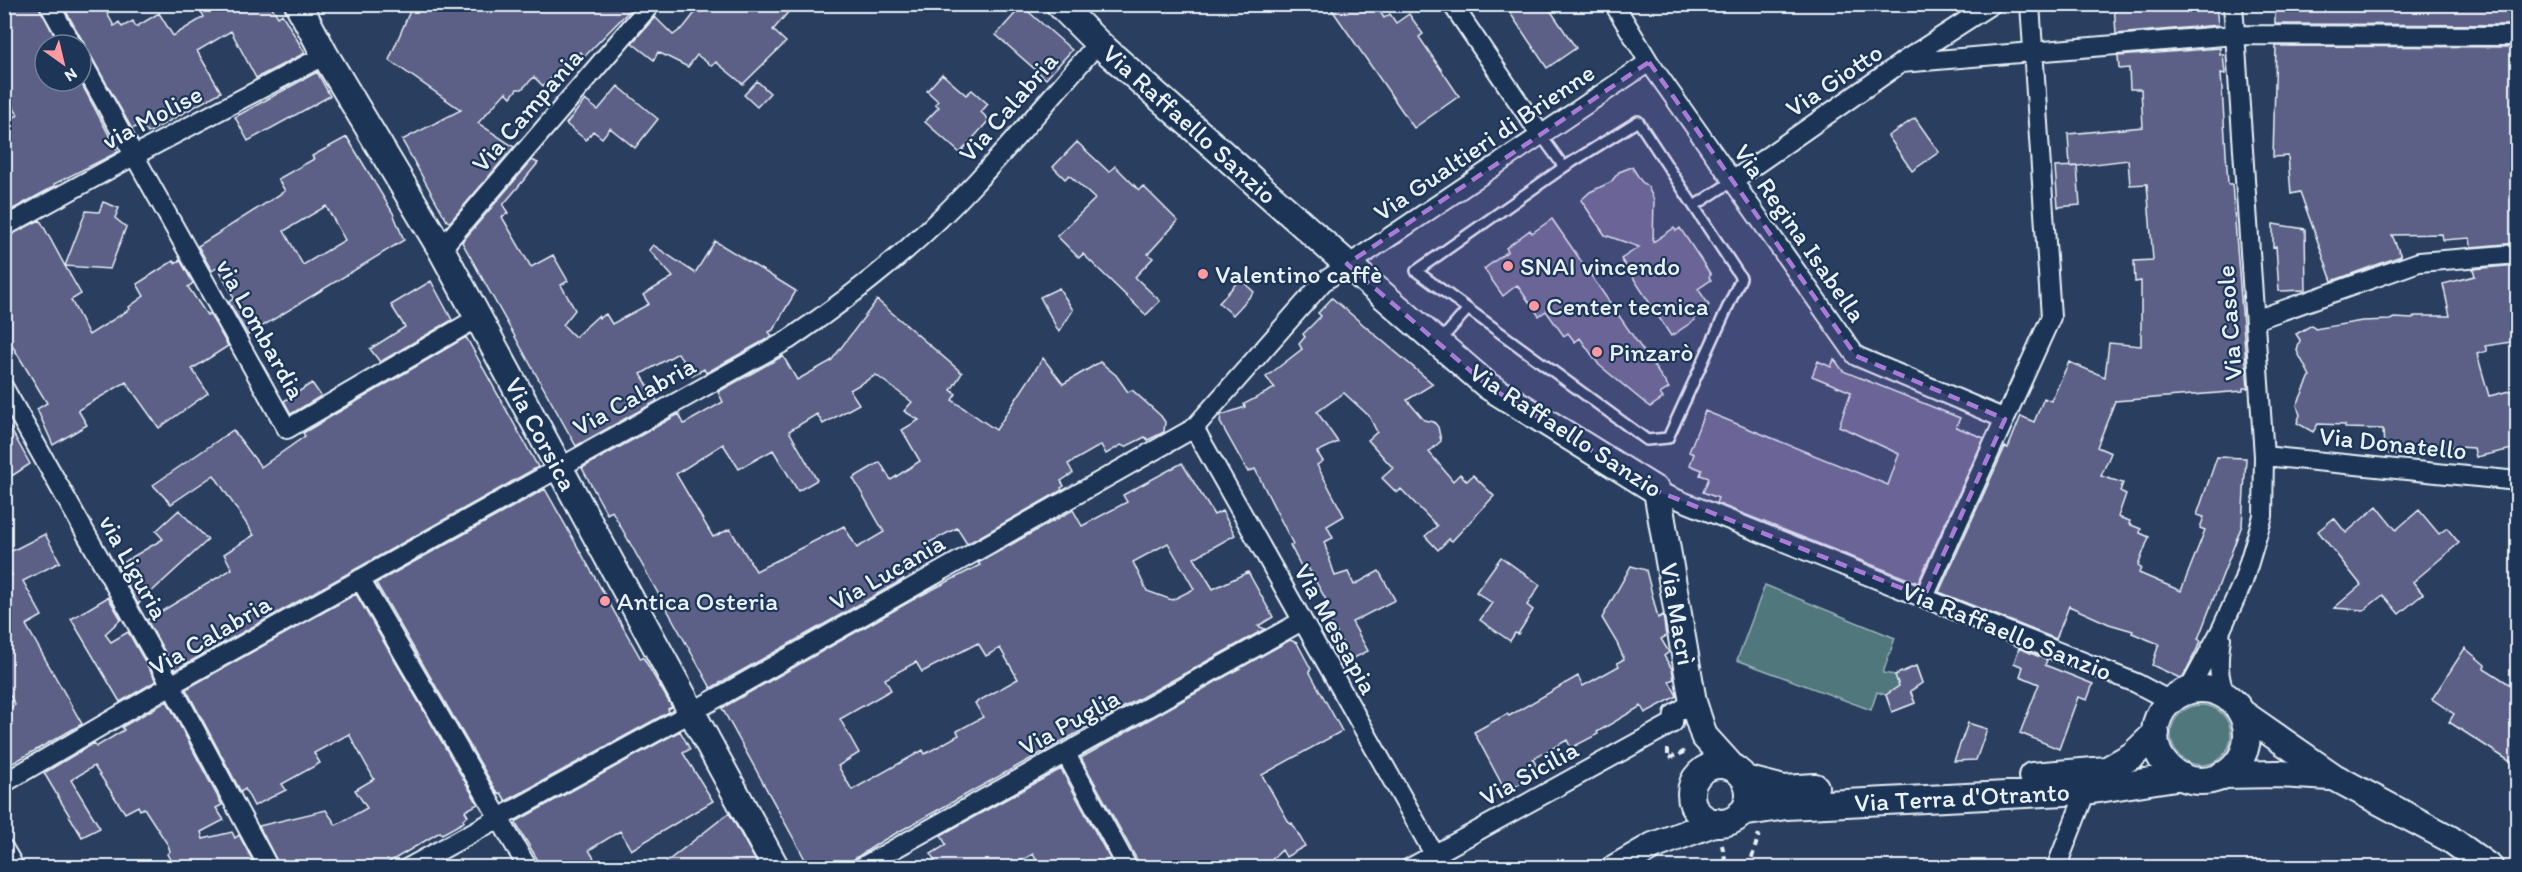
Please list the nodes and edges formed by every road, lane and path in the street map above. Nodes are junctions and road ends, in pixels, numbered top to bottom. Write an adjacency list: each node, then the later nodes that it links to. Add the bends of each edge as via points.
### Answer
1 (49, 4): 10 (street)
2 (298, 4): 15 (street, Via Corsica)
3 (651, 4): 25 (street, Via Campania)
4 (1059, 4): 13 (street, Via Raffaello Sanzio)
5 (1452, 4): 19 (street)
6 (1614, 4): 16 (street, Via Regina Isabella)
7 (1992, 4): 17 (street)
8 (2030, 4): 14 (street)
9 (2233, 4): 11 (street, Via Casole)
10 (65, 33)
11 (2235, 35): 12 (street, Via Giotto); 14 (street, Via Giotto); 30 (street, Via Casole)
12 (2517, 36)
13 (1098, 43): 27 (street, Via Raffaello Sanzio); 36 (street, Via Calabria, via 974,184 934,224 845,299 788,340)
14 (2034, 54): 17 (street, Via Giotto); 33 (street, via 2051,317)
15 (325, 55): 20 (street, via Molise); 25 (street, Via Corsica)
16 (1649, 62): 19 (street, Via Gualtieri di Brienne); 22 (street, Via Regina Isabella)
17 (1901, 63): 22 (street, Via Giotto)
18 (93, 81): 20 (street, via Lombardia)
19 (1540, 134): 21 (lane); 27 (street, Via Gualtieri di Brienne)
20 (135, 155): 24 (street, via Molise); 29 (street, via Lombardia, via 286,429)
21 (1564, 167): 23 (lane, via 1638,121); 28 (lane, via 1416,271)
22 (1731, 182): 23 (lane); 33 (street, Via Regina Isabella, via 1856,356)
23 (1694, 206): 28 (lane, via 1741,278 1668,438 1647,440)
24 (4, 227)
25 (441, 249): 29 (street, Via Corsica)
26 (2517, 254): 30 (street, via 2420,262)
27 (1347, 264): 31 (street, Via Raffaello Sanzio); 34 (street, Via Lucania, via 1323,282)
28 (1468, 309): 31 (lane)
29 (479, 317): 36 (street, Via Corsica)
30 (2255, 320): 35 (street, Via Casole)
31 (1439, 343): 38 (street, Via Raffaello Sanzio, via 1488,386)
32 (4, 388): 43 (street, via Liguria)
33 (2005, 419): 40 (street)
34 (1194, 428): 41 (street, Via Messapia); 47 (street, Via Lucania)
35 (2264, 456): 37 (street, Via Donatello); 42 (street, Via Casole, via 2263,516 2243,582)
36 (559, 467): 39 (street, Via Calabria); 47 (street, Via Corsica)
37 (2517, 481)
38 (1657, 491): 40 (street, Via Raffaello Sanzio); 45 (street, Via Macrì)
39 (360, 579): 43 (street, Via Calabria); 62 (street)
40 (1924, 597): 44 (street, Via Raffaello Sanzio, via 2136,683)
41 (1302, 621): 51 (street, Via Puglia); 66 (street, Via Messapia)
42 (2222, 630): 44 (street, Via Casole); 46 (street, Via Casole, via 2220,682)
43 (171, 685): 57 (street, Via Calabria); 69 (street, via Liguria)
44 (2179, 696): 46 (street, via 2207,689); 49 (street, via 2162,710)
45 (1693, 702): 48 (street, Via Sicilia, via 1674,714); 50 (street, Via Macrì)
46 (2234, 705): 54 (street, via 2247,736 2245,748 2240,759); 56 (street)
47 (692, 712): 62 (street, Via Lucania); 72 (street, Via Corsica)
48 (1672, 723): 50 (path, via 1668,758 1679,755); 66 (street, Via Sicilia)
49 (2156, 733): 52 (street, Via Terra d'Otranto, via 2133,755 2107,770 2085,773 1784,789); 55 (street, via 2156,744 2165,763)
50 (1704, 736): 52 (street, Via Macrì); 53 (street, Via Macrì)
51 (1066, 753): 73 (street, Via Puglia); 74 (street)
52 (1738, 773): 53 (street, via 1714,765); 61 (street, via 1749,797)
53 (1698, 774): 59 (street, via 1690,791)
54 (2222, 775): 55 (street, via 2202,781); 56 (street)
55 (2182, 776): 58 (street, Via Terra d'Otranto)
56 (2334, 777): 79 (street, via 2450,839)
57 (4, 783)
58 (2086, 791): 60 (street, Via Terra d'Otranto); 78 (street)
59 (1691, 800): 63 (street, via 1700,815); 64 (street)
60 (1767, 808): 61 (street, Via Terra d'Otranto); 77 (path)
61 (1741, 813): 63 (street, via 1726,822)
62 (500, 819): 67 (street, Via Lucania); 71 (street)
63 (1716, 822): 64 (street)
64 (1653, 846): 76 (street)
65 (4, 849): 68 (street)
66 (1434, 854): 75 (street, Via Sicilia)
67 (429, 863): 70 (street, Via Lucania)
68 (15, 867)
69 (269, 867)
70 (408, 867)
71 (528, 867)
72 (776, 867)
73 (860, 867)
74 (1128, 867)
75 (1410, 867)
76 (1615, 867)
77 (1749, 867)
78 (2056, 867)
79 (2490, 867)

